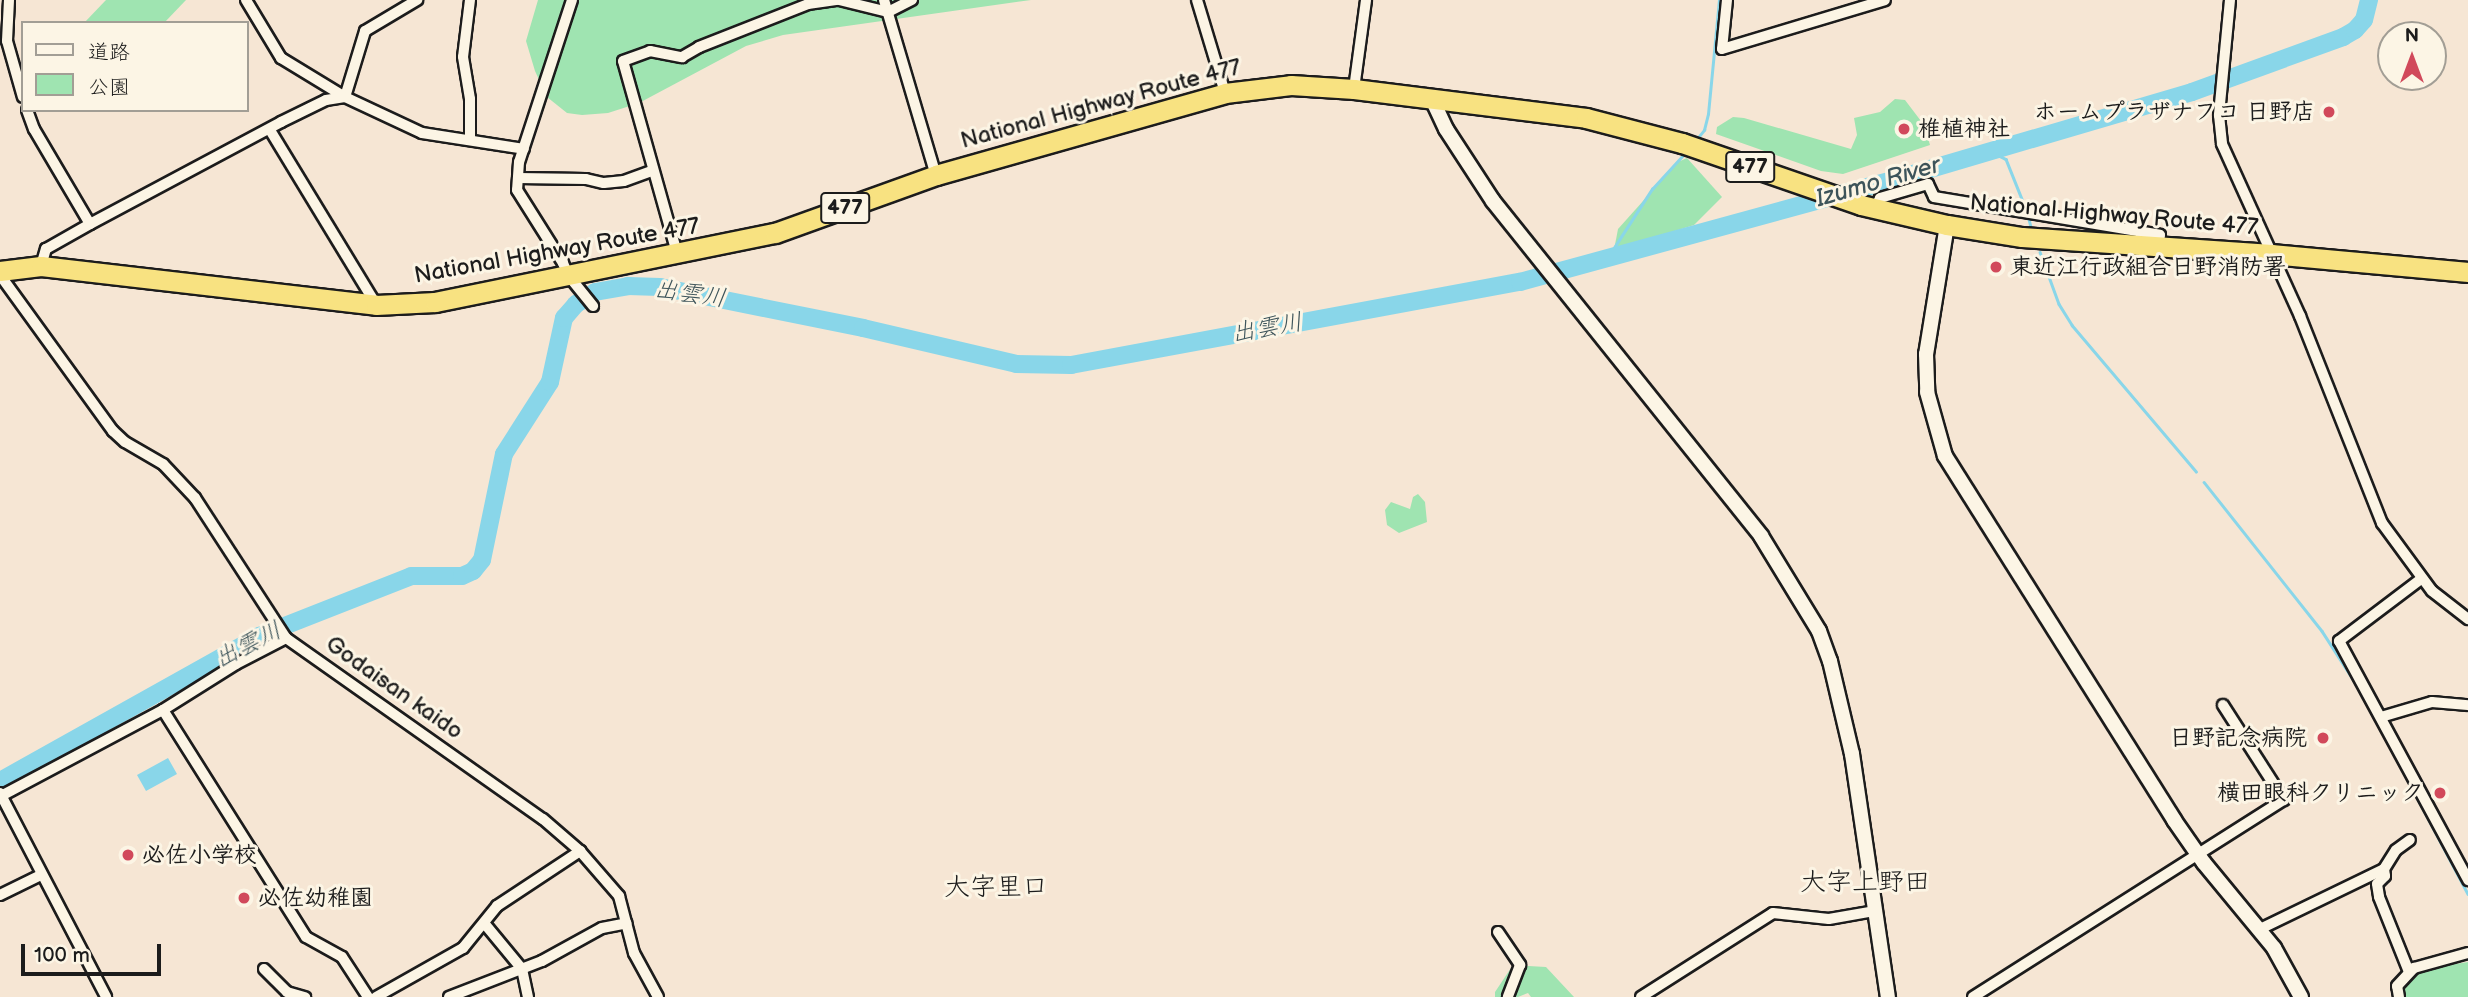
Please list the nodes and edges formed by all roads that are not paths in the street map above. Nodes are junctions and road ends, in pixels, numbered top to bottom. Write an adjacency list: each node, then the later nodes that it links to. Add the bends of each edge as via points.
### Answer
1 (9, 0): 16 (street, via 7,41)
2 (246, 0): 18 (street, via 281,58)
3 (417, 0): 18 (street, via 365,31)
4 (470, 0): 22 (street, via 463,57)
5 (572, 0): 23 (street)
6 (839, 0): 14 (street); 24 (street, via 808,4 682,57 650,51 623,61)
7 (884, 0): 14 (street)
8 (912, 0): 14 (street)
9 (1197, 0): 17 (street)
10 (1366, 0): 15 (street)
11 (1727, 0): 12 (street, via 1722,49)
12 (1885, 0)
13 (2230, 0): 32 (street, via 2218,131)
14 (888, 12): 25 (street)
15 (1354, 89): 17 (highway, National Highway Route 477 / 477, via 1291,85); 19 (highway, National Highway Route 477 / 477)
16 (21, 90)
17 (1225, 93): 25 (highway, National Highway Route 477 / 477)
18 (345, 97): 21 (street, via 326,100); 22 (street, via 422,133)
19 (1432, 99): 27 (highway, National Highway Route 477 / 477, via 1586,118 1691,146); 54 (street, via 1469,165 1541,261 1761,536 1819,631 1847,730)
20 (28, 112): 28 (street)
21 (270, 130): 28 (street); 37 (street)
22 (470, 140): 23 (street)
23 (524, 149): 26 (street)
24 (652, 171): 26 (street, via 604,183); 31 (street)
25 (936, 175): 31 (highway, National Highway Route 477 / 477, via 775,233)
26 (518, 178): 36 (street, via 517,190)
27 (1868, 206): 29 (highway, National Highway Route 477 / 477); 30 (street, via 1928,184 1934,197 2160,235)
28 (90, 224): 33 (street, via 46,249)
29 (1947, 225): 30 (highway, National Highway Route 477 / 477, via 2022,237); 49 (street, via 1926,354 1927,392 1945,456)
30 (2158, 247): 32 (highway, National Highway Route 477 / 477)
31 (677, 253): 36 (highway, National Highway Route 477 / 477)
32 (2271, 254): 34 (highway, National Highway Route 477 / 477); 39 (street, via 2346,426 2378,514)
33 (40, 266): 35 (highway, National Highway Route 477 / 477); 37 (highway, National Highway Route 477 / 477)
34 (2468, 272)
35 (0, 273): 41 (street, Godaisan kaido, via 113,431 163,464 194,498)
36 (574, 281): 37 (highway, National Highway Route 477 / 477, via 435,302); 38 (street)
37 (376, 305)
38 (593, 306)
39 (2421, 579): 40 (street); 45 (street, via 2339,642)
40 (2468, 619)
41 (284, 636): 44 (street); 48 (street, Godaisan kaido, via 543,819)
42 (2224, 705): 49 (street, via 2284,800)
43 (2468, 705): 45 (street, via 2432,702)
44 (163, 710): 46 (street); 65 (street, via 306,937 342,957)
45 (2381, 717): 52 (street)
46 (1, 794): 51 (street)
47 (2410, 840): 50 (street, via 2396,850)
48 (580, 851): 55 (street, via 497,906); 56 (street, Godaisan kaido, via 619,895)
49 (2198, 853): 57 (street); 73 (street)
50 (2384, 869): 57 (street); 62 (street, via 2385,876 2377,884 2379,897)
51 (41, 875): 53 (street); 63 (street)
52 (2468, 880)
53 (0, 895)
54 (1875, 911): 71 (street, via 1829,919 1773,913); 72 (street)
55 (484, 923): 61 (street); 66 (street, via 463,948)
56 (627, 923): 61 (street, via 601,928); 69 (street, Godaisan kaido, via 634,953)
57 (2258, 930): 74 (street, via 2280,957)
58 (1499, 932): 70 (street, via 1520,965)
59 (2468, 953): 62 (street)
60 (264, 969): 64 (street, via 288,992)
61 (522, 969): 67 (street); 68 (street)
62 (2409, 972): 75 (street, via 2397,986)
63 (106, 997)
64 (305, 997)
65 (368, 997)
66 (376, 997)
67 (449, 997)
68 (528, 997)
69 (657, 997)
70 (1508, 997)
71 (1641, 997)
72 (1888, 997)
73 (1973, 997)
74 (2301, 997)
75 (2399, 997)

